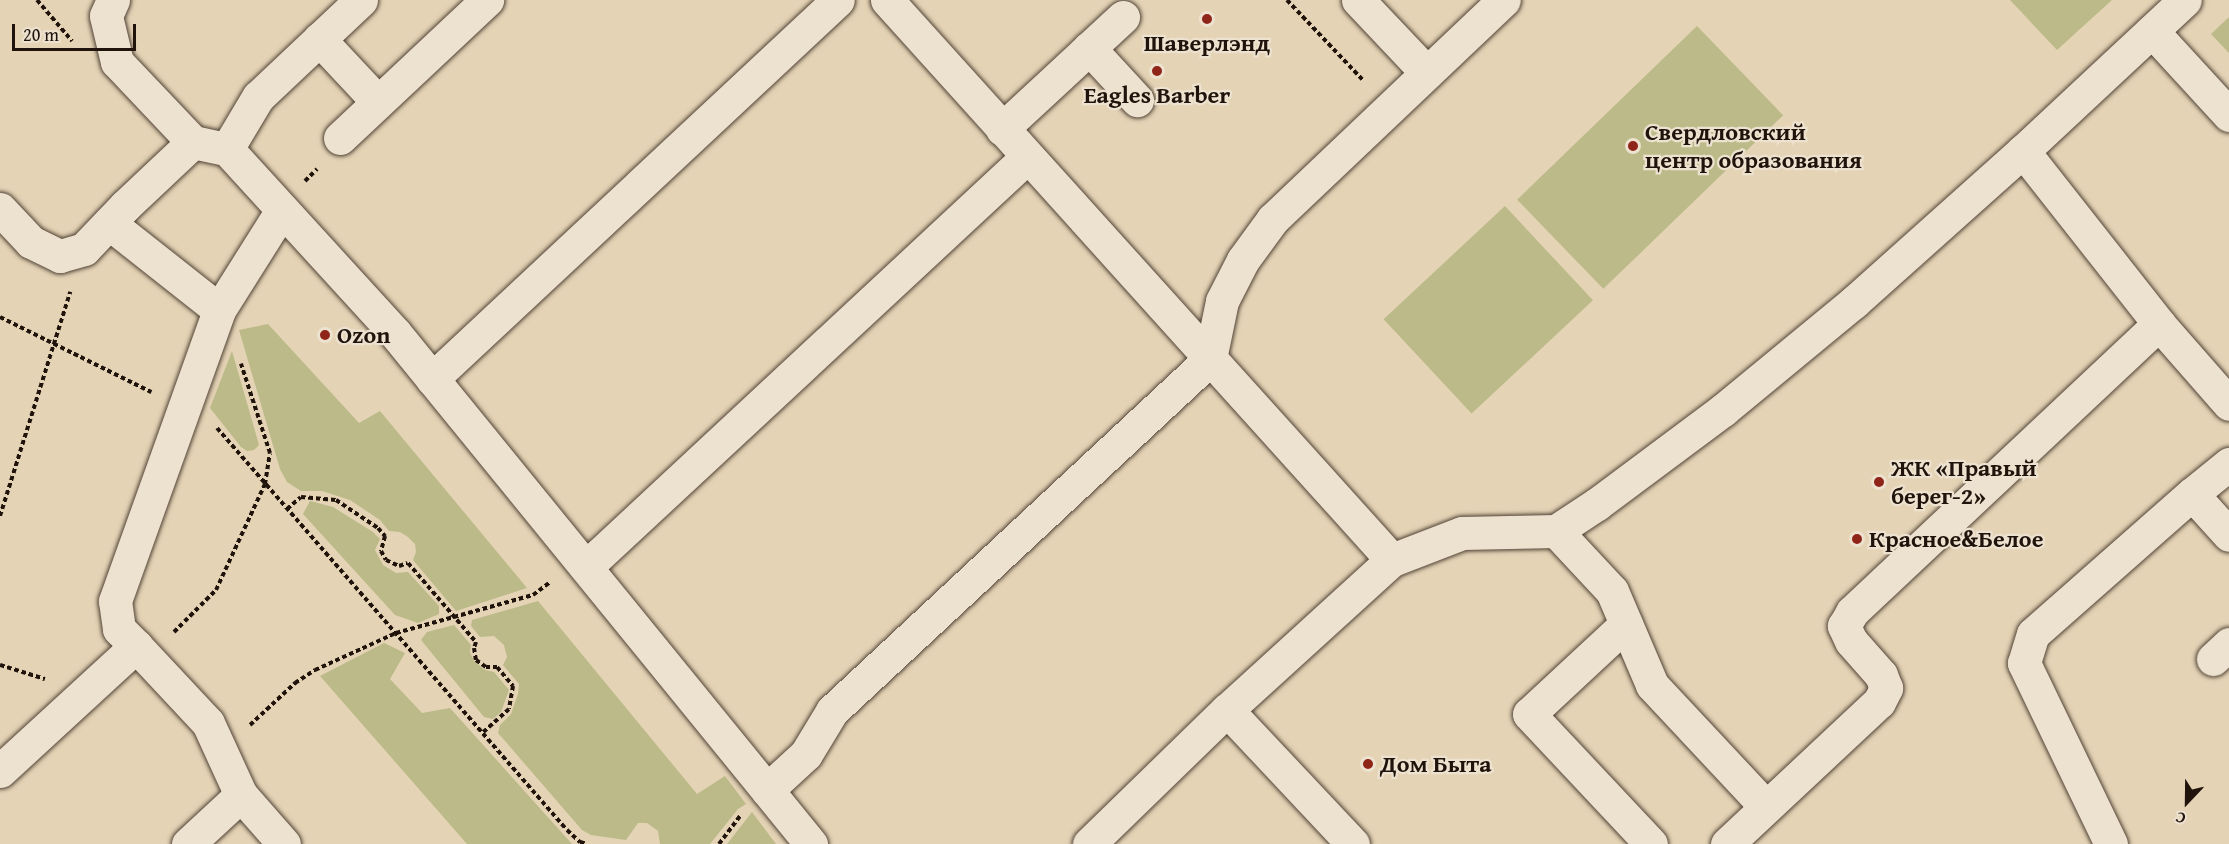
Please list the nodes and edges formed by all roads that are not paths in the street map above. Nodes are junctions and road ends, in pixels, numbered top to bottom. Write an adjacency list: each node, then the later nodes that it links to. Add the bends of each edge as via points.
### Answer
1 (113, 0): 19 (lane, via 106,16 117,62)
2 (362, 0): 11 (lane)
3 (488, 0): 15 (lane)
4 (838, 0): 29 (lane)
5 (887, 0): 17 (lane)
6 (1358, 0): 13 (lane)
7 (1504, 0): 13 (lane)
8 (2185, 0): 10 (lane)
9 (1123, 17): 12 (lane)
10 (2152, 31): 16 (lane); 21 (lane)
11 (319, 39): 15 (lane); 20 (lane, via 258,97)
12 (1089, 48): 14 (lane); 17 (lane)
13 (1427, 73): 28 (lane, via 1273,219 1222,301)
14 (1137, 100)
15 (378, 102): 18 (lane)
16 (2229, 115)
17 (1002, 129): 22 (lane)
18 (340, 138)
19 (193, 142): 20 (lane); 25 (lane)
20 (227, 149): 24 (lane)
21 (2023, 151): 27 (lane); 33 (lane, via 1854,302 1723,410)
22 (1027, 157): 28 (lane); 36 (lane)
23 (0, 209): 25 (lane, via 31,242 60,256 84,249)
24 (282, 210): 26 (lane); 29 (lane)
25 (109, 223): 26 (lane)
26 (219, 310): 38 (lane, via 115,601 119,629)
27 (2159, 324): 30 (lane); 43 (lane, via 1852,612 1844,626 1851,641 1881,675 1886,688 1879,702)
28 (1210, 359): 35 (lane); 41 (lane, via 832,711 806,754)
29 (432, 379): 36 (lane)
30 (2229, 404)
31 (2229, 465): 32 (lane)
32 (2192, 494): 34 (lane); 51 (lane, via 2033,634 2024,663)
33 (1556, 531): 35 (lane, via 1462,533); 37 (lane, via 1612,591)
34 (2229, 535)
35 (1392, 560): 39 (lane)
36 (583, 563): 41 (lane)
37 (1626, 624): 43 (lane, via 1652,685); 49 (lane, via 1529,714)
38 (141, 651): 40 (lane); 42 (lane, via 208,723)
39 (1227, 710): 47 (lane); 48 (lane)
40 (0, 771)
41 (767, 790): 46 (lane)
42 (241, 795): 44 (lane); 45 (lane)
43 (1766, 807): 50 (lane)
44 (188, 844)
45 (284, 844)
46 (811, 844)
47 (1089, 844)
48 (1353, 844)
49 (1651, 844)
50 (1726, 844)
51 (2111, 844)

